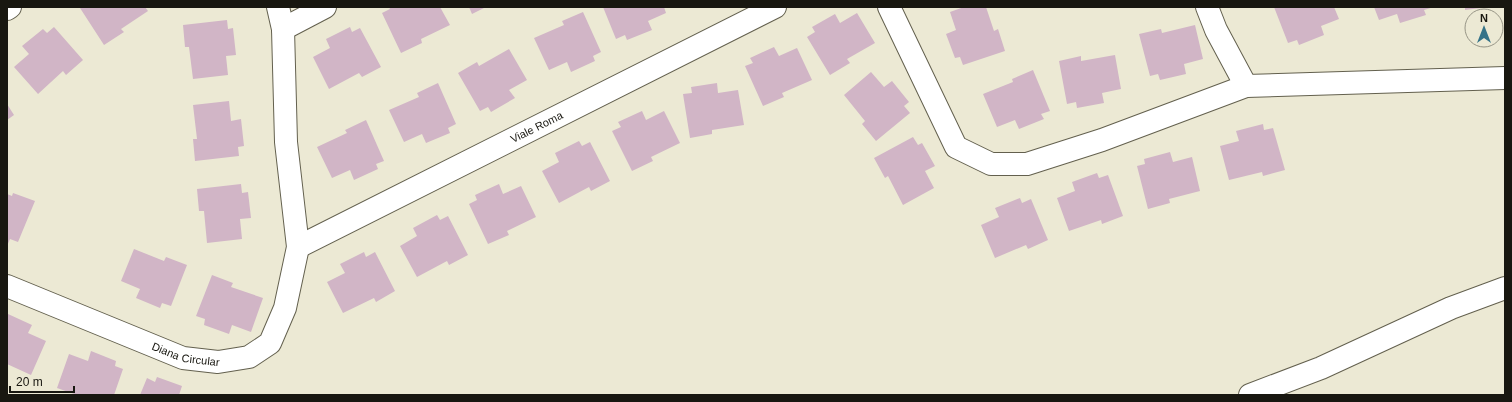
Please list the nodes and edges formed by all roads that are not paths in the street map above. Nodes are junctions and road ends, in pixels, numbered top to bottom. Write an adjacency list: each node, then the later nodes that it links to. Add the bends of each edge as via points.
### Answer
1 (10, 7): 7 (street)
2 (278, 7): 8 (street, Diana Circular)
3 (325, 7): 8 (street)
4 (775, 7): 11 (street, Viale Roma)
5 (890, 7): 10 (street, via 956,147 990,164 1027,164 1102,140)
6 (1207, 7): 10 (street, via 1216,30)
7 (7, 9)
8 (283, 29): 11 (street, Diana Circular, via 286,142)
9 (1505, 78): 10 (street)
10 (1246, 86)
11 (298, 247): 12 (street, Diana Circular, via 285,308 270,343 249,358 218,362 183,358)
12 (7, 286)
13 (1505, 288): 14 (street, via 1451,308 1321,368)
14 (1250, 395)

